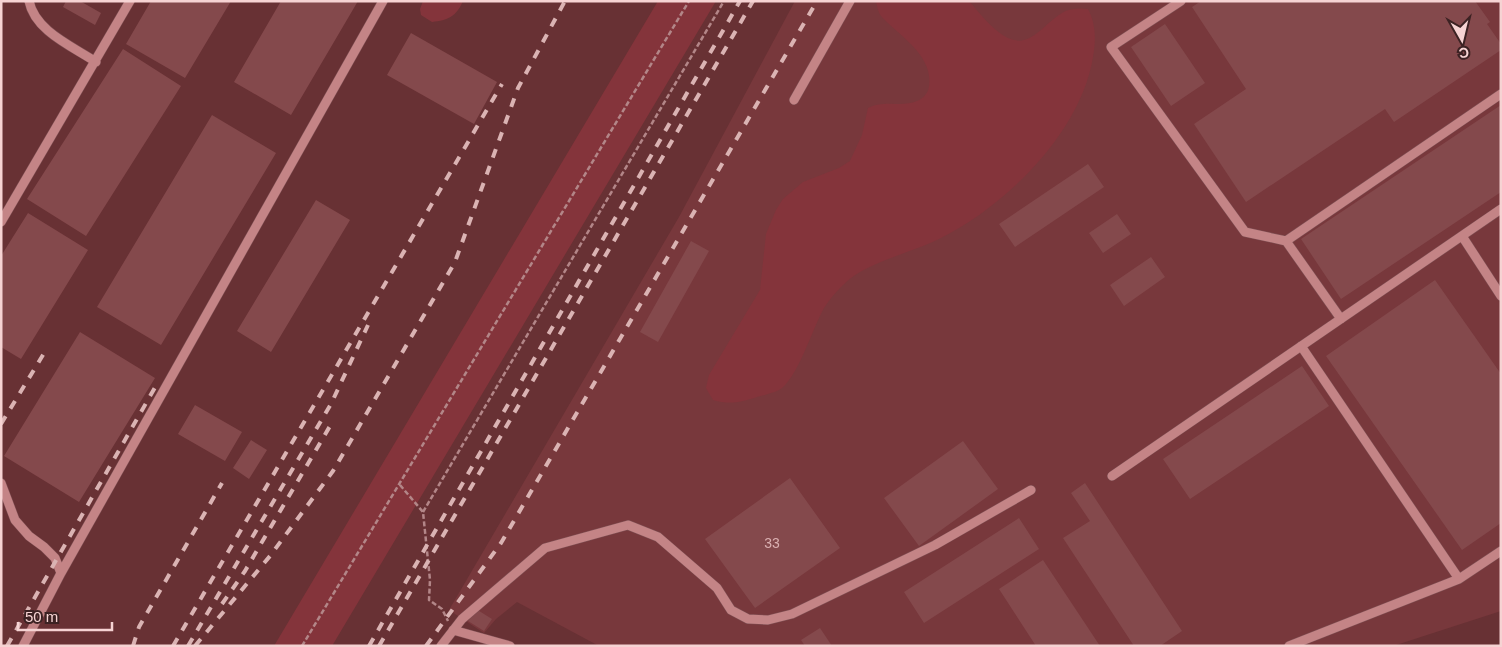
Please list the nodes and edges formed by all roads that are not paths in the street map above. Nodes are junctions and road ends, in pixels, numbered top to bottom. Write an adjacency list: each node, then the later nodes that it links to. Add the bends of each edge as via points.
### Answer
1 (29, 1): 6 (lane, via 31,11 43,27)
2 (130, 1): 6 (lane)
3 (382, 1): 20 (lane)
4 (850, 1): 8 (lane)
5 (1181, 1): 12 (lane, via 1111,47 1245,232)
6 (96, 62): 10 (lane)
7 (1501, 94): 12 (lane)
8 (794, 100)
9 (1501, 209): 11 (lane)
10 (1, 222)
11 (1462, 236): 13 (lane); 14 (lane)
12 (1286, 241): 14 (lane)
13 (1501, 296)
14 (1340, 319): 15 (lane)
15 (1301, 346): 16 (lane); 21 (lane)
16 (1112, 476)
17 (1, 483): 20 (lane, via 15,520 54,558)
18 (1031, 490): 22 (lane, via 934,545 792,614 768,620 748,619 731,610 717,588 658,537 628,525 545,548 462,619)
19 (1501, 551): 21 (lane)
20 (61, 573): 23 (lane)
21 (1459, 579): 26 (lane)
22 (454, 630): 24 (lane); 25 (lane)
23 (24, 646)
24 (441, 646)
25 (510, 646)
26 (1289, 646)

